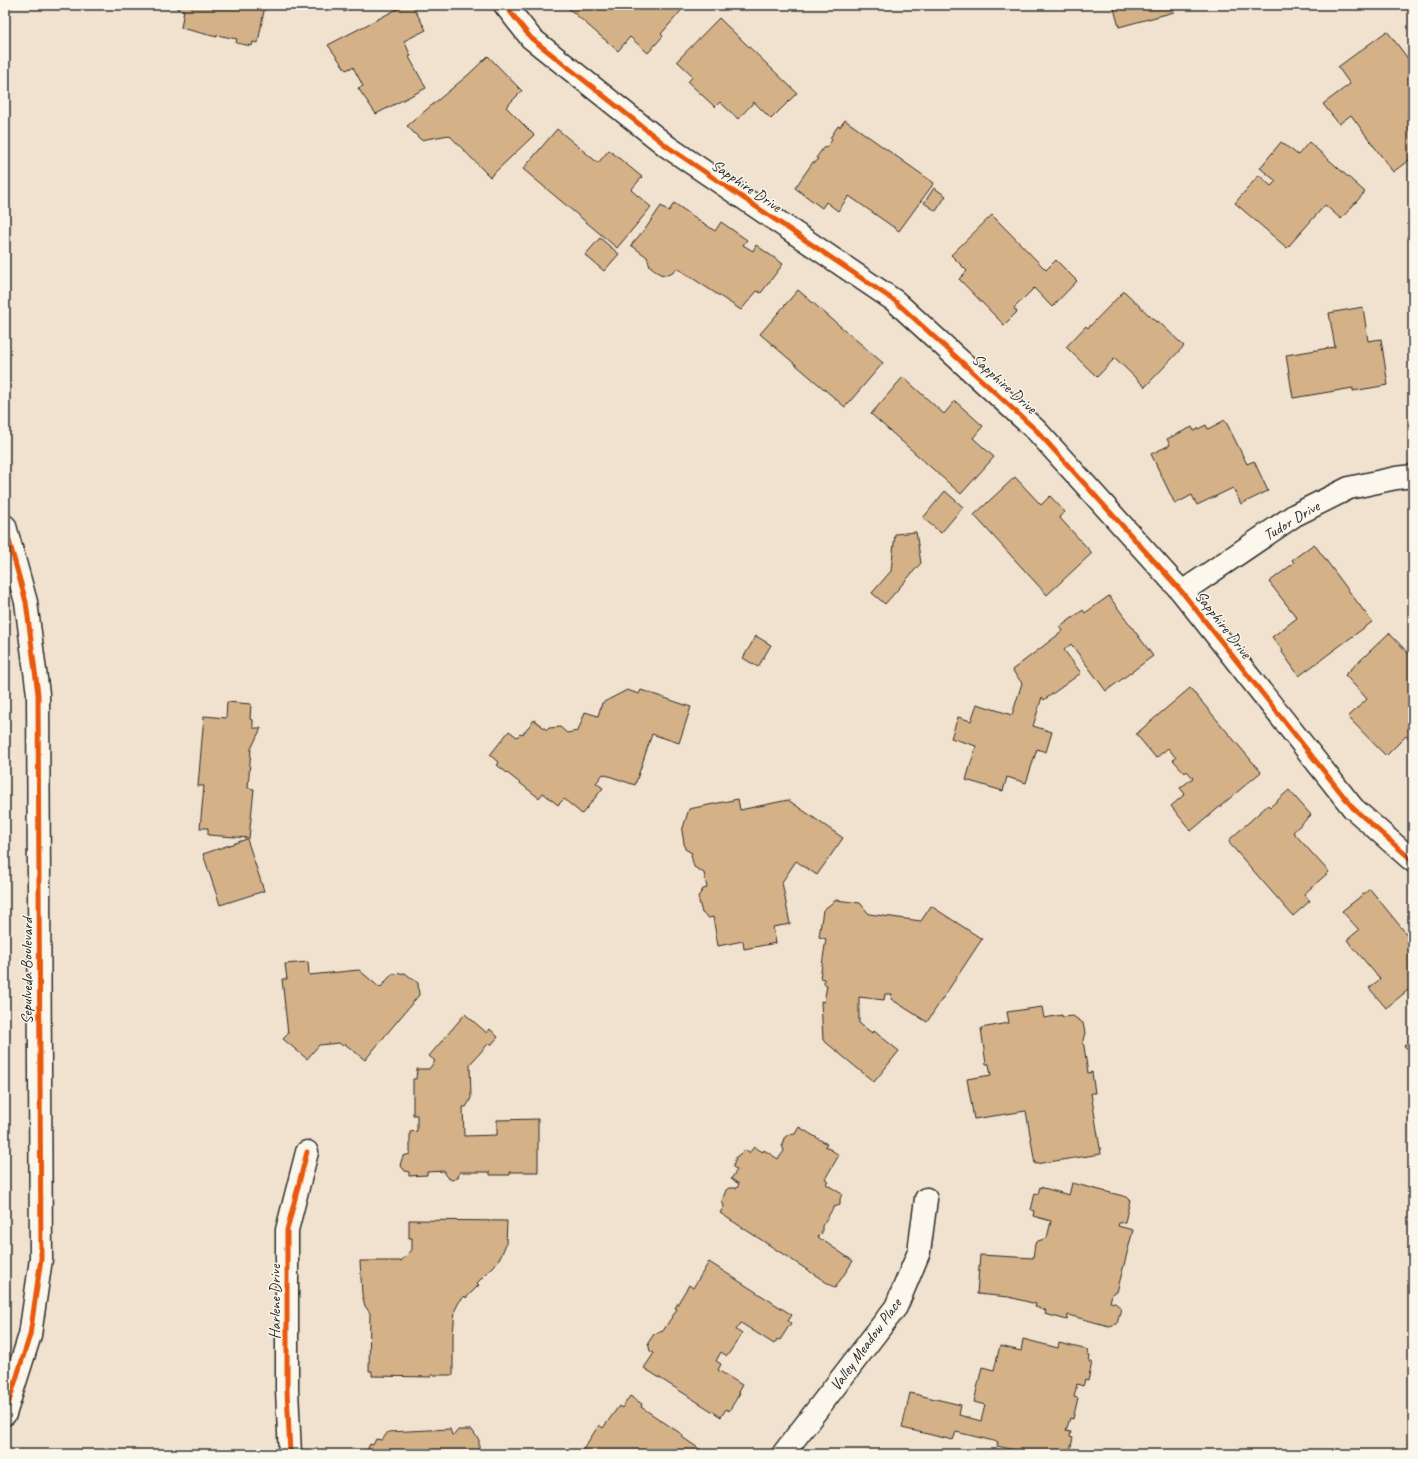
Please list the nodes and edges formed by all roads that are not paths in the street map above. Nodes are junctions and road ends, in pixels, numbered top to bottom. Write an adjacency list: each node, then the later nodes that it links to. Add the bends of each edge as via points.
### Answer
1 (505, 5): 4 (street, Sapphire Drive, via 531,38 668,147 895,301 1038,431)
2 (1413, 476): 4 (street, Tudor Drive, via 1349,488 1294,515)
3 (5, 526): 8 (street, Sepulveda Boulevard, via 26,602 38,694 41,1259 30,1335)
4 (1182, 592): 5 (street, Sapphire Drive, via 1353,808)
5 (1413, 861)
6 (307, 1152): 9 (street, Harlene Drive, via 287,1230 287,1390)
7 (926, 1199): 10 (street, Valley Meadow Place, via 919,1252 896,1307)
8 (5, 1414)
9 (290, 1454)
10 (783, 1454)

